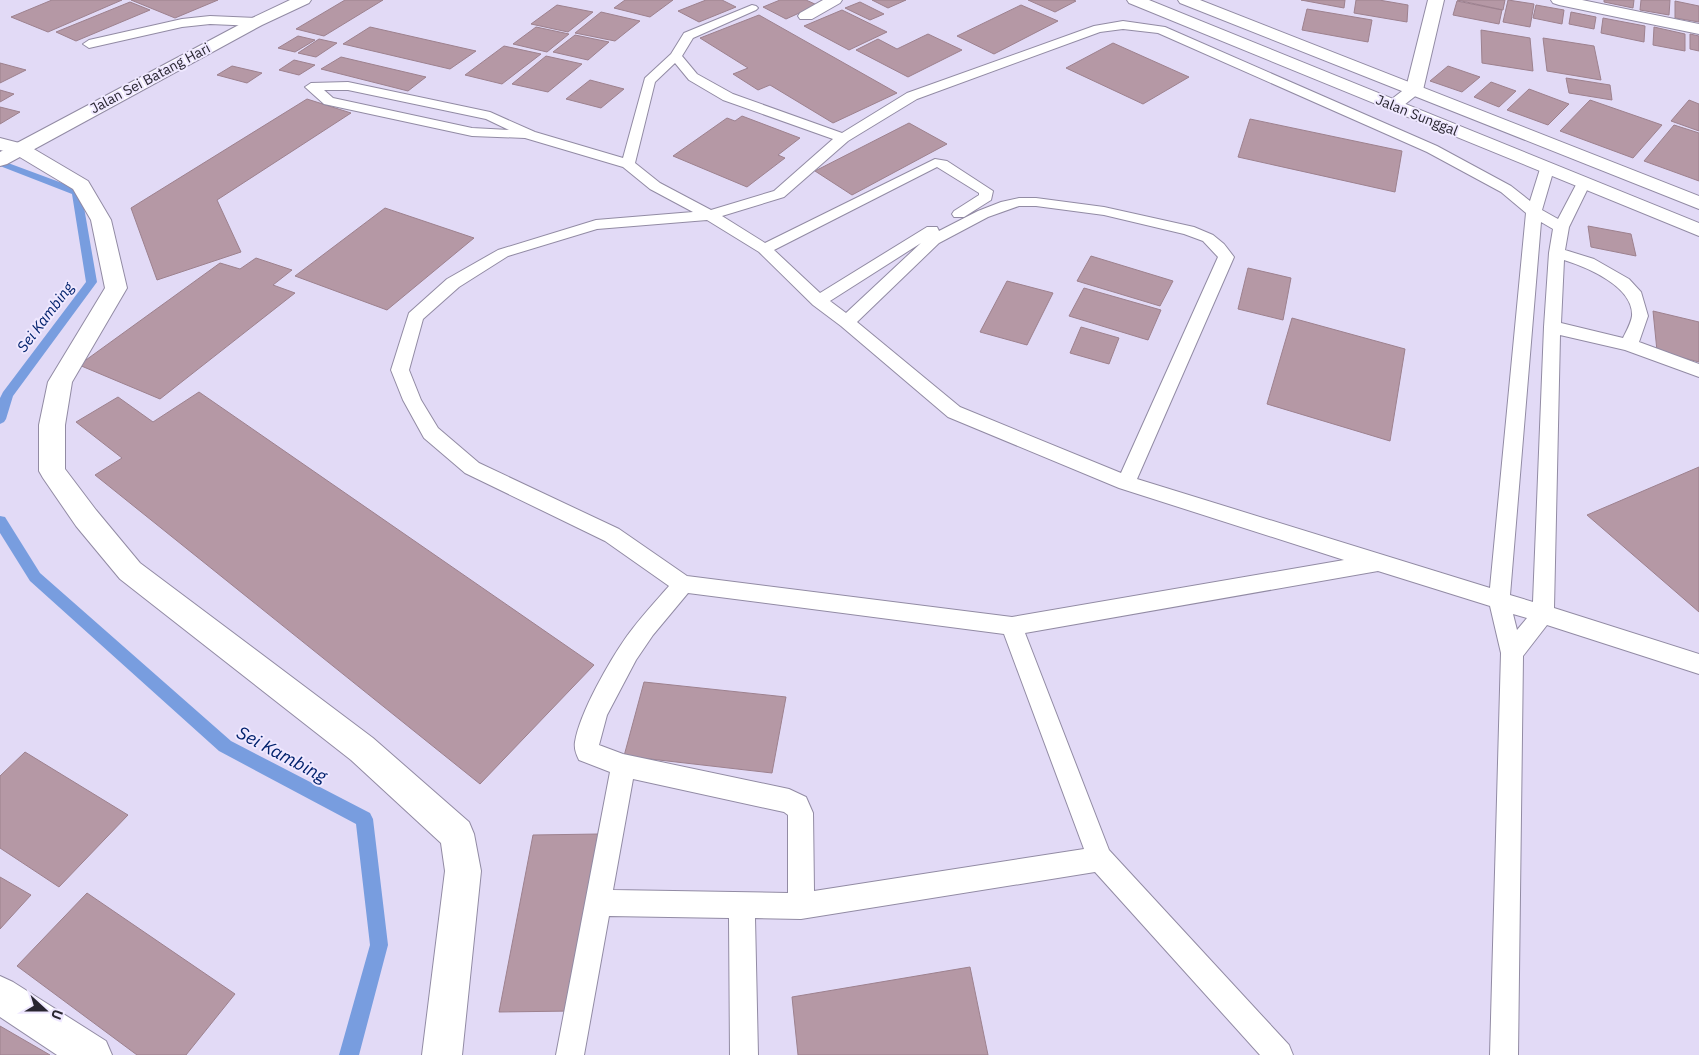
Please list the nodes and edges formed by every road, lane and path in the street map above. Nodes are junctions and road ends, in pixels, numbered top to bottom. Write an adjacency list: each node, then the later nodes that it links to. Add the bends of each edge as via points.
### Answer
1 (303, 0): 9 (street, Jalan Sei Batang Hari)
2 (834, 0): 8 (street)
3 (1135, 0): 14 (street, Jalan Sunggal)
4 (1186, 0): 13 (street, Jalan Sunggal)
5 (1436, 0): 13 (street)
6 (1559, 0): 10 (street)
7 (752, 8): 12 (lane, via 688,36)
8 (806, 16)
9 (256, 22): 11 (lane, via 210,20 182,23); 18 (street, Jalan Sei Batang Hari)
10 (1699, 29)
11 (89, 44)
12 (676, 56): 16 (lane, via 694,77 728,97); 20 (lane, via 649,82)
13 (1414, 90): 14 (street); 17 (street, Jalan Sunggal)
14 (1393, 105): 21 (street, Jalan Sunggal)
15 (530, 135): 15 (lane, via 472,132 329,101 311,87 348,86 490,116); 20 (lane)
16 (843, 138): 24 (lane, via 912,96 1098,29 1123,25 1161,30 1432,149 1506,189); 25 (lane, via 779,194)
17 (1560, 150): 19 (street, Jalan Sunggal); 21 (street)
18 (6, 152): 50 (street, via 81,185 101,220 116,288 60,382 52,425 52,471 130,571 362,749 457,834 463,871)
19 (1594, 163): 22 (street); 23 (street, Jalan Sunggal)
20 (628, 164): 25 (lane, via 655,186)
21 (1547, 169): 22 (street, Jalan Sunggal); 24 (lane)
22 (1583, 184): 26 (lane); 27 (street, Jalan Sunggal)
23 (1699, 203)
24 (1534, 212): 26 (lane); 38 (lane)
25 (710, 215): 28 (lane); 37 (lane, via 596,225 503,254 453,284 415,317 400,370 431,433 472,468 612,535)
26 (1561, 227): 29 (lane)
27 (1699, 230)
28 (764, 249): 30 (lane); 30 (lane, via 934,163 942,164 986,191 986,197)
29 (1557, 254): 32 (lane); 33 (lane, via 1588,262 1623,283 1635,296 1640,316)
30 (819, 301): 31 (lane)
31 (847, 322): 35 (lane, via 954,412); 35 (lane, via 934,240 1006,205 1036,202 1104,212 1189,230 1208,238 1226,257)
32 (1552, 327): 33 (lane); 39 (lane)
33 (1629, 345): 34 (lane)
34 (1699, 371)
35 (1126, 483): 36 (lane)
36 (1380, 562): 38 (lane); 40 (lane)
37 (683, 584): 40 (lane); 43 (lane, via 634,644 596,712 586,740 587,752)
38 (1499, 600): 39 (lane); 41 (lane)
39 (1543, 614): 41 (lane); 42 (lane)
40 (1012, 626): 44 (lane)
41 (1512, 653): 54 (lane)
42 (1699, 664)
43 (623, 765): 45 (lane); 47 (lane, via 789,801 797,806 801,813)
44 (1100, 859): 47 (lane); 53 (lane)
45 (598, 904): 46 (lane); 51 (lane)
46 (742, 906): 47 (lane); 52 (lane)
47 (801, 906)
48 (0, 995): 49 (street)
49 (92, 1055)
50 (442, 1055)
51 (570, 1055)
52 (744, 1055)
53 (1280, 1055)
54 (1504, 1055)

